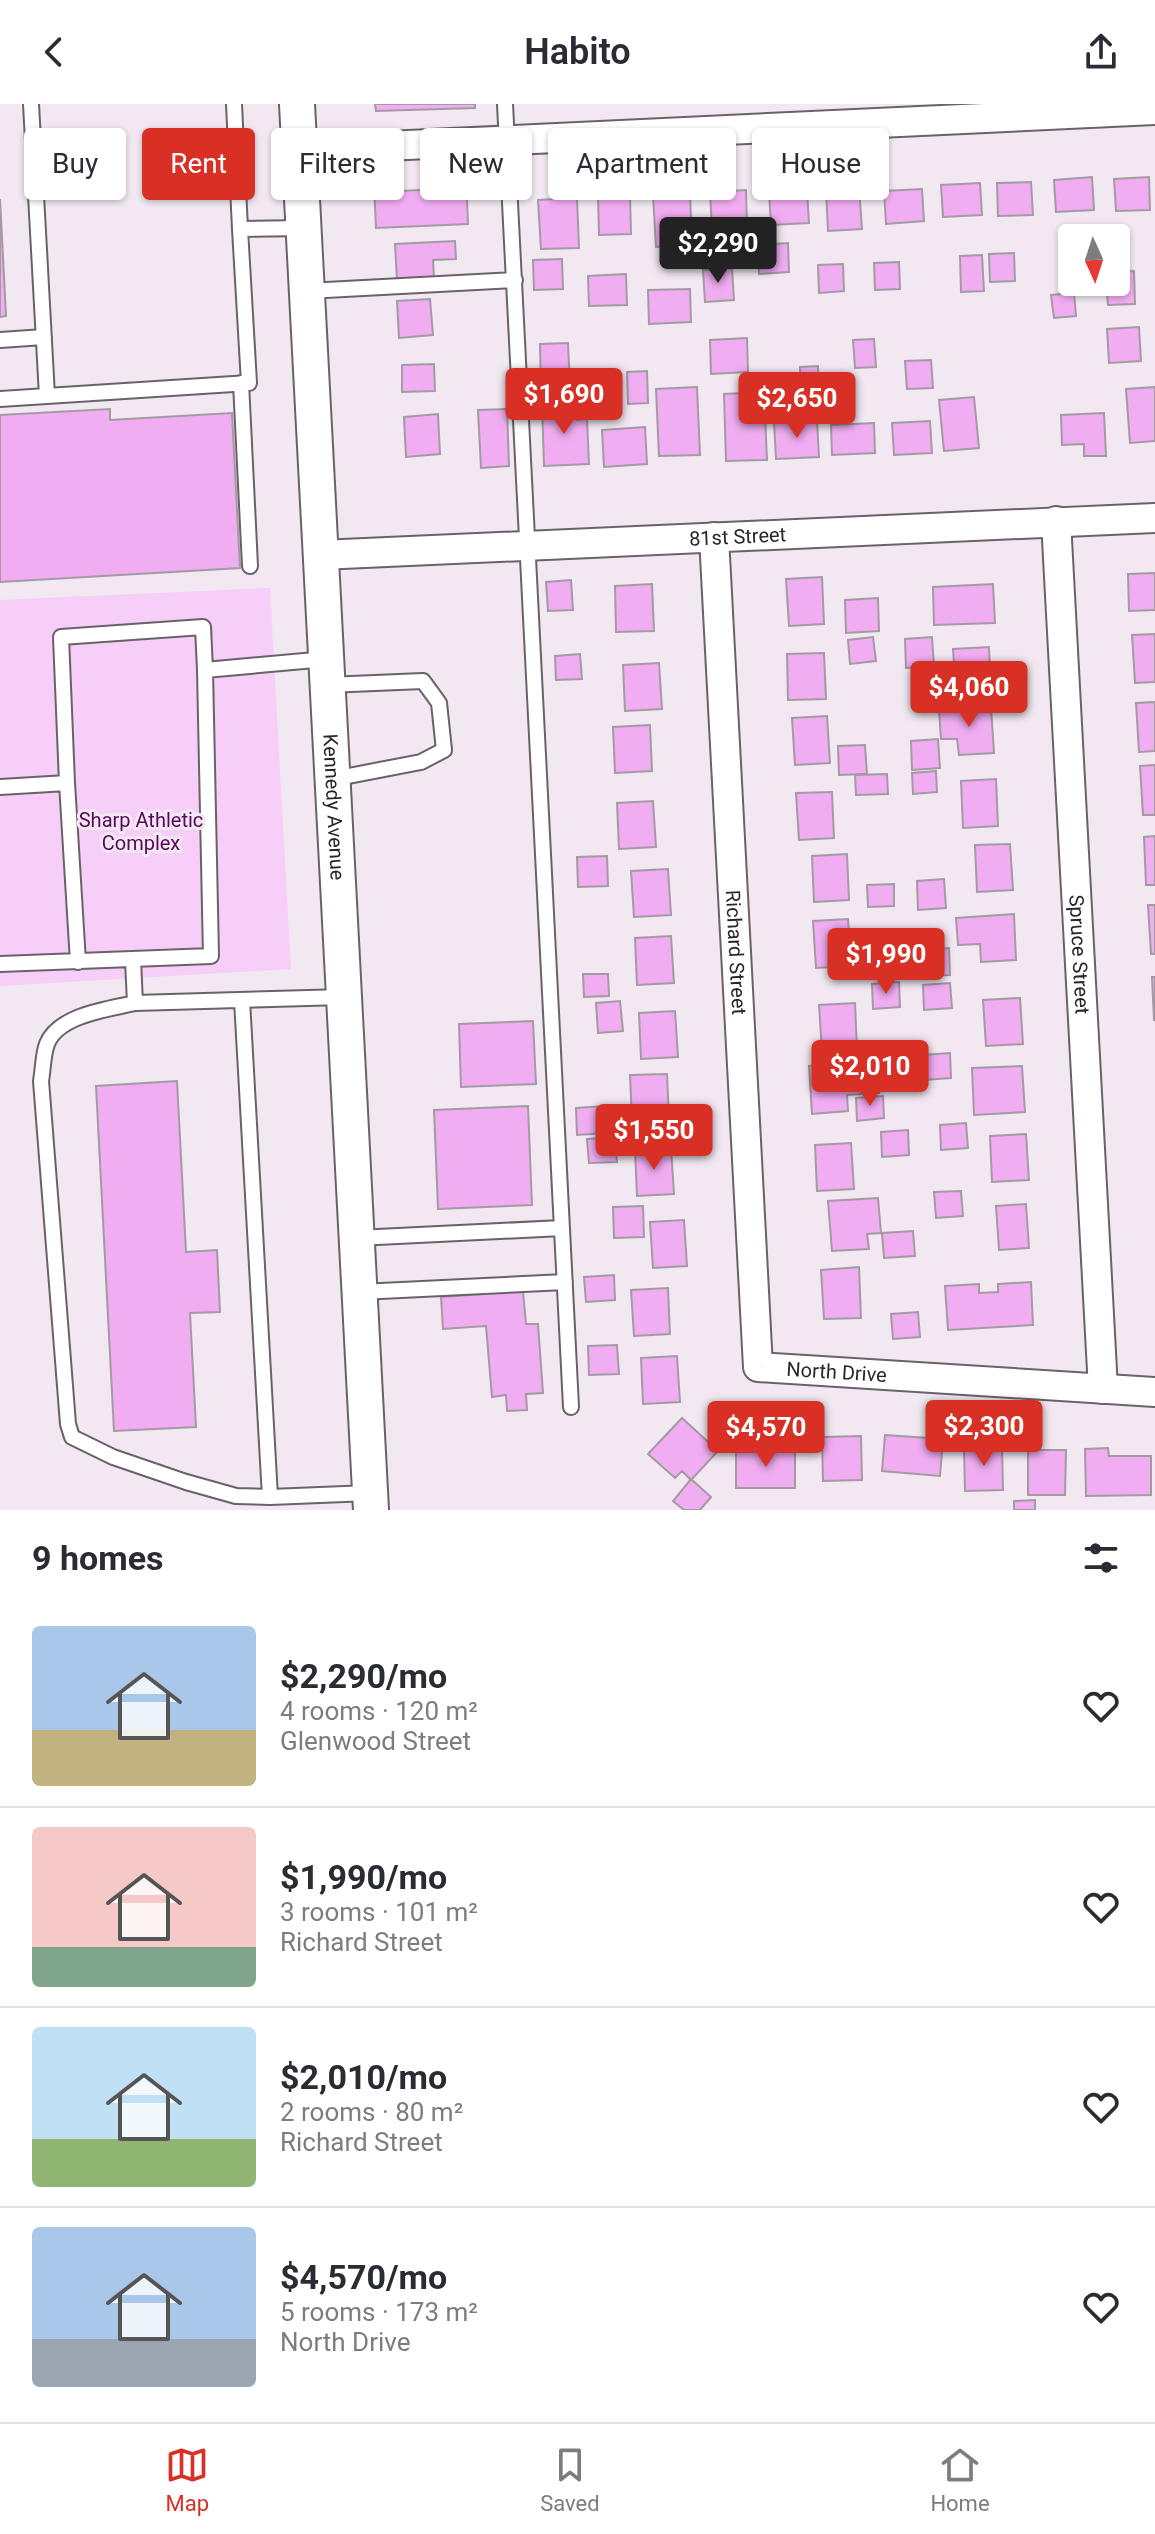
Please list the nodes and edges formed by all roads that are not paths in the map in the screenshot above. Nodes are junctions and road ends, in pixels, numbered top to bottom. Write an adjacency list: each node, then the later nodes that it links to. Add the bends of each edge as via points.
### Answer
1 (31, 104): 15 (lane)
2 (234, 104): 12 (lane)
3 (297, 104): 6 (street, Kennedy Avenue)
4 (505, 104): 7 (lane)
5 (1155, 110): 8 (street)
6 (299, 128)
7 (506, 128)
8 (532, 139)
9 (303, 200): 11 (street, Kennedy Avenue)
10 (510, 200): 13 (lane)
11 (304, 228): 12 (lane); 14 (street, Kennedy Avenue)
12 (240, 229): 17 (lane, via 249,383)
13 (515, 280): 14 (lane); 23 (lane)
14 (307, 291): 24 (street, Kennedy Avenue)
15 (44, 337): 16 (lane); 18 (lane)
16 (0, 340)
17 (241, 383): 18 (lane); 25 (lane)
18 (47, 396): 19 (lane)
19 (0, 399)
20 (1155, 518): 21 (street, 81st Street)
21 (1056, 521): 22 (street, 81st Street); 42 (street, Spruce Street)
22 (714, 537): 23 (street, 81st Street); 41 (street, Richard Street)
23 (529, 545): 24 (street, 81st Street); 37 (lane)
24 (320, 555): 27 (street, Kennedy Avenue)
25 (250, 566)
26 (205, 670): 27 (lane); 29 (lane, via 203,627 61,637); 31 (lane, via 211,956)
27 (327, 672): 28 (street, Kennedy Avenue); 28 (lane, via 423,681 439,703 444,750 421,762)
28 (332, 779): 34 (street, Kennedy Avenue)
29 (67, 783): 30 (lane); 32 (lane)
30 (0, 787)
31 (133, 960): 32 (lane); 36 (lane)
32 (78, 962): 33 (lane)
33 (0, 964)
34 (344, 997): 35 (lane); 38 (street, Kennedy Avenue)
35 (242, 1000): 36 (lane); 45 (lane)
36 (135, 1003): 45 (lane, via 59,1026 47,1043 41,1081 68,1424 72,1437 113,1457 236,1496)
37 (562, 1228): 38 (lane); 39 (lane)
38 (357, 1238): 40 (street, Kennedy Avenue)
39 (565, 1282): 40 (lane); 44 (lane)
40 (360, 1292): 46 (street, Kennedy Avenue)
41 (758, 1367): 42 (street, North Drive)
42 (1103, 1389): 43 (street, North Drive)
43 (1155, 1392)
44 (571, 1407)
45 (270, 1497): 46 (lane)
46 (370, 1501)

